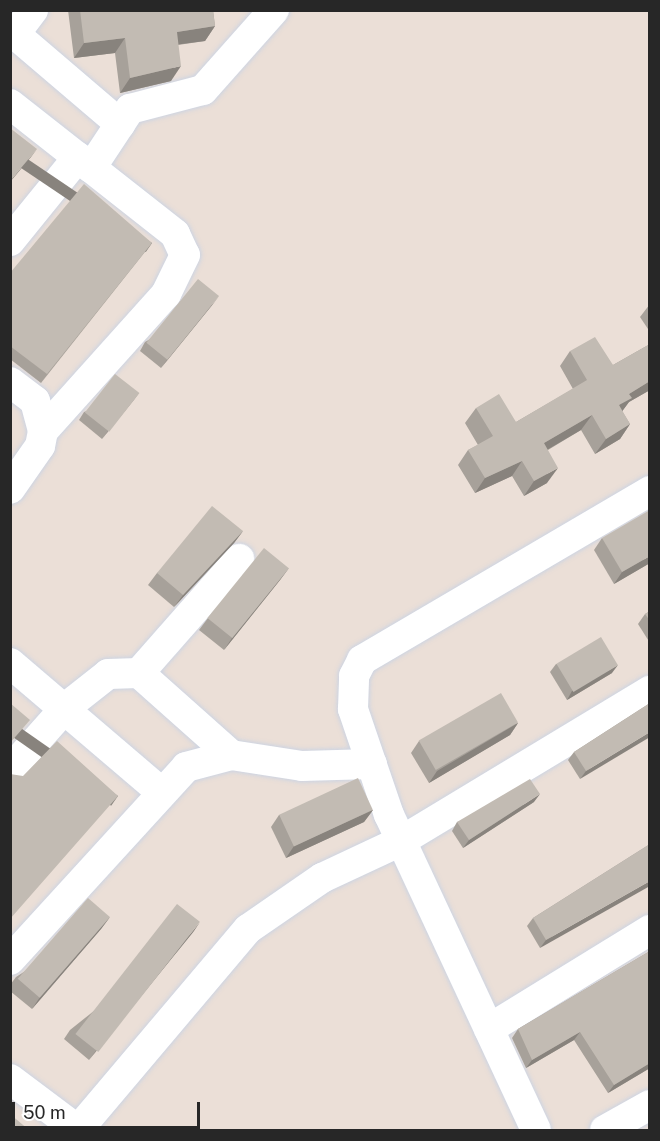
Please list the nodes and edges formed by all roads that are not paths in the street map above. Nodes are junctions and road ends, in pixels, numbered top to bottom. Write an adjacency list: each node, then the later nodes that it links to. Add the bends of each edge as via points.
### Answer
1 (33, 10): 3 (street)
2 (274, 10): 5 (street, via 202,90 130,109)
3 (13, 32): 5 (street)
4 (10, 104): 6 (street)
5 (120, 124): 6 (street)
6 (84, 163): 7 (street); 9 (street, via 175,234 185,255 166,294)
7 (10, 241)
8 (10, 382): 9 (street, via 35,401)
9 (43, 431): 10 (street, via 40,446)
10 (10, 489)
11 (650, 491): 18 (street, via 362,660 354,676 353,709)
12 (239, 559): 14 (street)
13 (10, 663): 16 (street)
14 (139, 673): 16 (street, via 108,674); 17 (street)
15 (650, 691): 21 (street)
16 (64, 708): 19 (street); 20 (street)
17 (231, 755): 18 (street, via 302,766); 20 (street, via 186,767)
18 (372, 764): 21 (street)
19 (10, 770)
20 (160, 790): 23 (street)
21 (402, 841): 24 (street); 27 (street, via 322,878 248,929)
22 (650, 930): 24 (street)
23 (10, 960)
24 (489, 1029): 28 (street)
25 (10, 1079): 27 (street)
26 (650, 1105): 29 (street)
27 (78, 1130)
28 (536, 1131)
29 (605, 1131)

